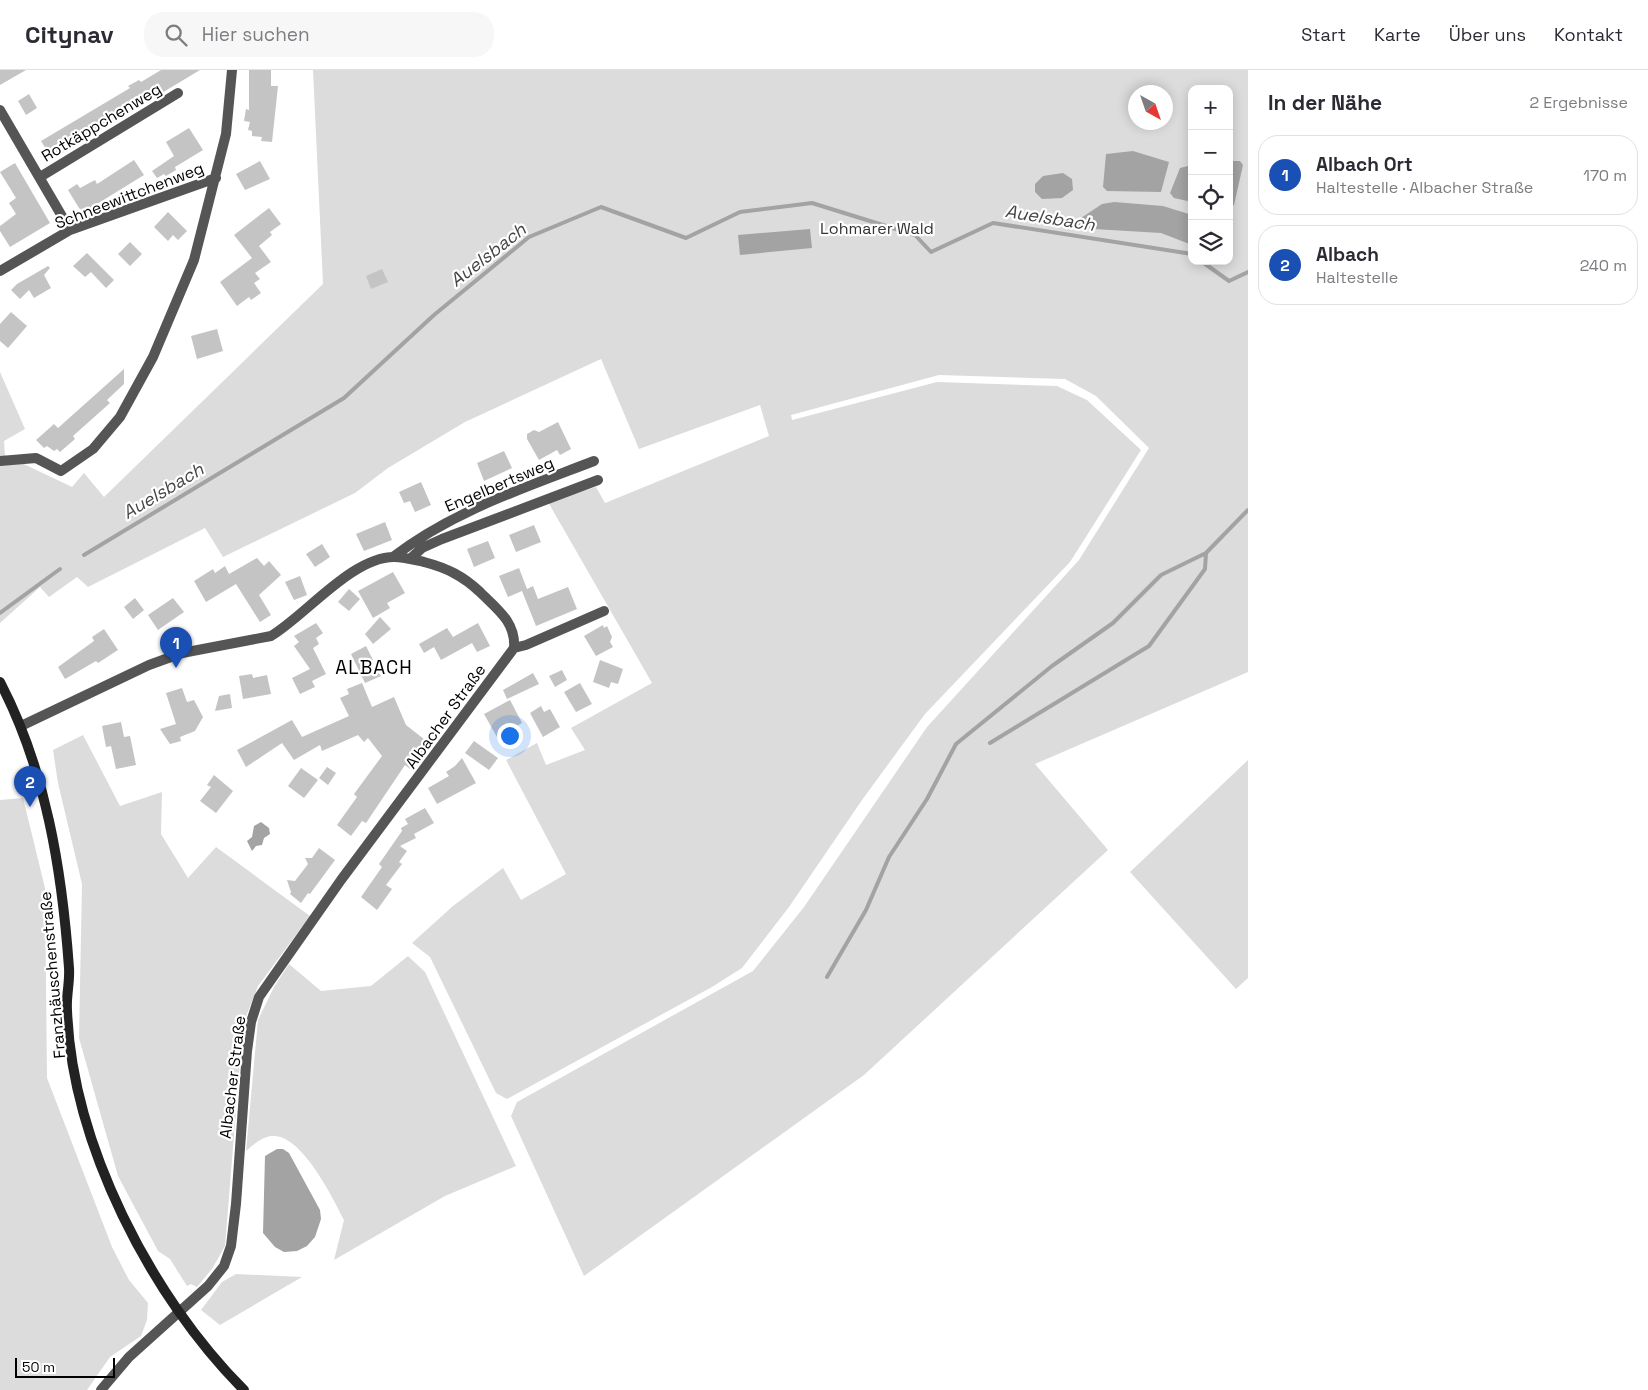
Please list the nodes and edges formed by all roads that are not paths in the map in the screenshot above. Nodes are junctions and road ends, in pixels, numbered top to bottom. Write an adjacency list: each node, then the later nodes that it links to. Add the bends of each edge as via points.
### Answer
1 (232, 70): 5 (street, via 226,134)
2 (178, 93): 4 (street, Rotkäppchenweg)
3 (0, 110): 4 (street, Rotkäppchenweg)
4 (40, 177): 6 (street, Rotkäppchenweg)
5 (216, 178): 6 (street, Schneewittchenweg); 8 (street, via 194,260 153,357 120,417 93,449 61,471 36,458)
6 (70, 230): 7 (street, Schneewittchenweg)
7 (0, 270)
8 (0, 461)
9 (594, 461): 11 (street, Engelbertsweg, via 494,499 423,535)
10 (598, 480): 12 (street, Engelbertsweg, via 442,539 422,548)
11 (393, 557): 12 (street); 16 (street, via 353,572 271,636 182,653 149,665)
12 (410, 559): 14 (street, via 447,568 467,580 511,625)
13 (604, 611): 14 (street)
14 (514, 648): 17 (street, Albacher Straße, via 259,998 251,1022 247,1051 231,1246 224,1266 208,1286)
15 (0, 682): 16 (street, Franzhäuschenstraße)
16 (22, 726): 17 (street, Franzhäuschenstraße, via 43,793 58,869 69,970 66,1010 84,1114 101,1168 130,1228)
17 (178, 1313): 18 (street, Albacher Straße, via 128,1356); 19 (street, Franzhäuschenstraße)
18 (101, 1390)
19 (244, 1390)

